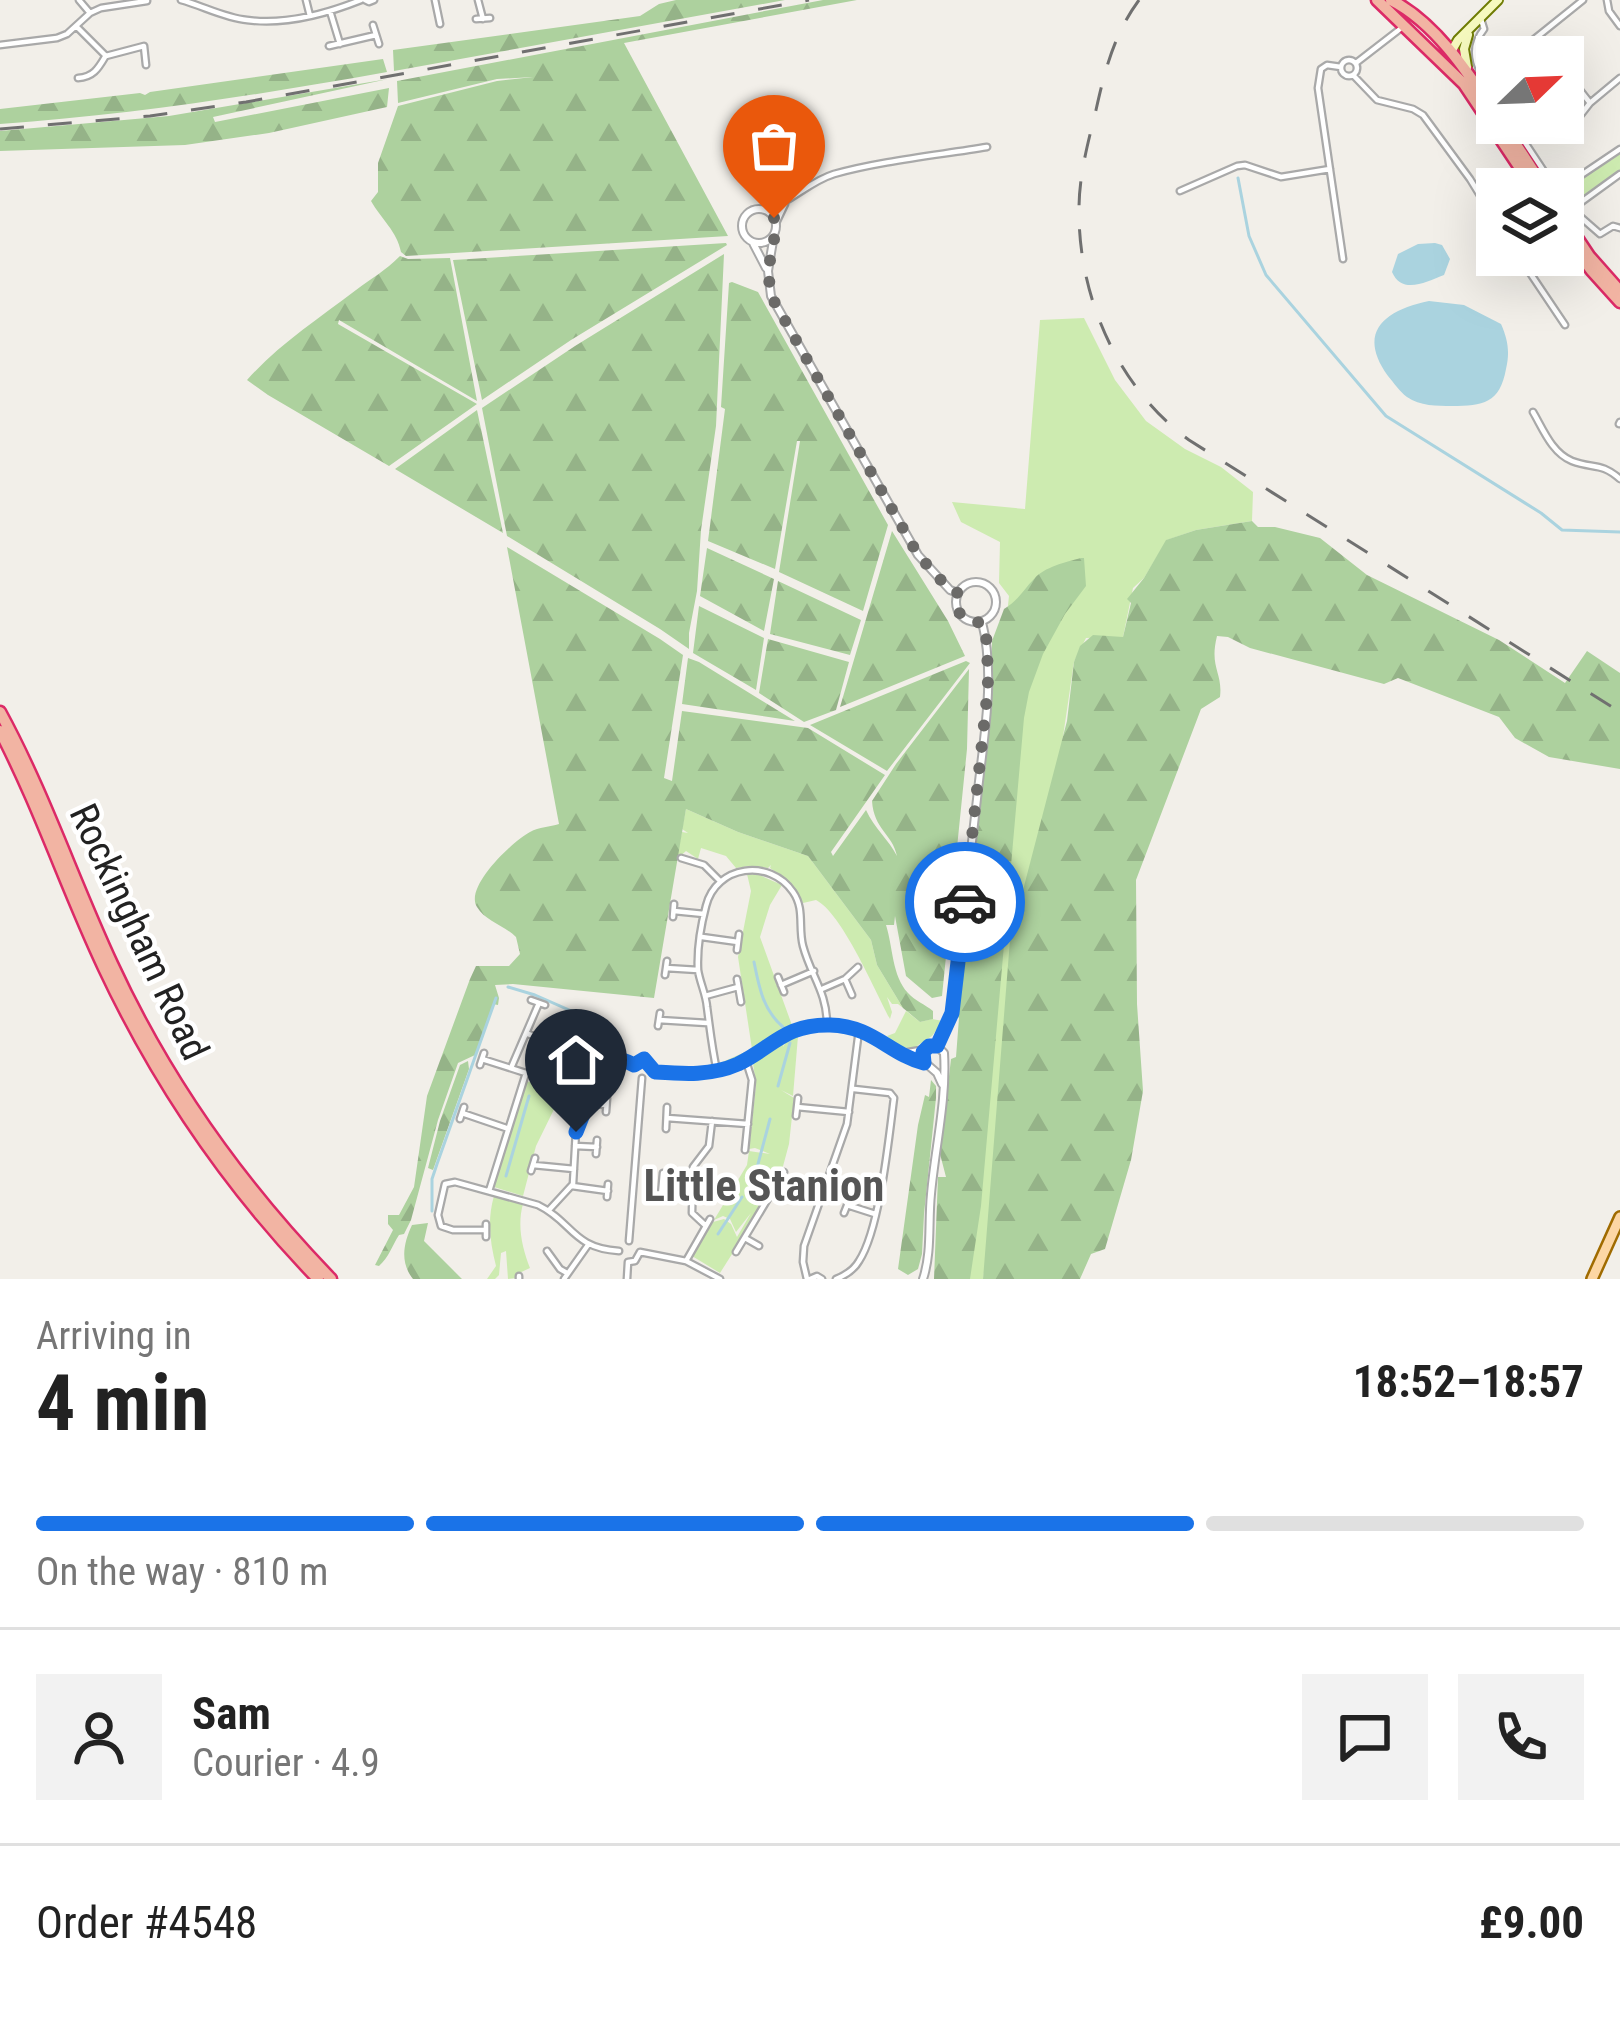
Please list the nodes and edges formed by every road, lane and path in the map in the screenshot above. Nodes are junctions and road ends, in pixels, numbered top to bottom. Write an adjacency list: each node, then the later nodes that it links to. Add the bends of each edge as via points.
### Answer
1 (79, 0): 16 (street)
2 (182, 0): 14 (street)
3 (306, 0): 17 (street)
4 (363, 0): 5 (street); 15 (street)
5 (374, 0)
6 (435, 0): 21 (street)
7 (478, 0): 19 (street)
8 (1377, 0): 23 (highway)
9 (1498, 0): 18 (main road)
10 (1583, 0): 29 (street)
11 (1607, 0): 24 (street)
12 (147, 1): 16 (street)
13 (1392, 1): 20 (highway); 23 (highway)
14 (210, 4): 17 (street, via 249,20)
15 (330, 10): 17 (street); 33 (street)
16 (90, 13): 25 (street)
17 (310, 16)
18 (1481, 18): 26 (main road); 28 (street)
19 (483, 19)
20 (1420, 21): 23 (highway); 31 (highway)
21 (440, 24)
22 (373, 25): 27 (street)
23 (1405, 26): 39 (highway); 40 (street)
24 (1620, 26)
25 (77, 27): 35 (street); 38 (street)
26 (1472, 28): 32 (main road); 46 (main road, via 1464,49)
27 (376, 35): 33 (street); 34 (street)
28 (1478, 36)
29 (1538, 36)
30 (144, 37): 36 (street)
31 (1439, 40): 32 (main road); 39 (highway)
32 (1457, 40): 39 (main road)
33 (340, 44): 37 (street)
34 (379, 44)
35 (0, 46)
36 (144, 46): 38 (street); 41 (street)
37 (329, 46)
38 (106, 56): 44 (street)
39 (1445, 56): 46 (highway)
40 (1356, 63): 42 (street); 43 (street)
41 (146, 65)
42 (1341, 67): 43 (street); 56 (street, via 1327,65 1318,78)
43 (1353, 75): 59 (street, via 1377,100 1423,115)
44 (79, 78)
45 (1620, 78): 49 (street)
46 (1468, 81): 47 (highway); 54 (highway)
47 (1476, 91)
48 (1584, 96): 49 (street)
49 (1590, 103): 50 (street)
50 (1584, 112)
51 (1518, 144): 55 (highway)
52 (987, 147): 61 (street, via 837,173)
53 (1620, 149): 57 (street)
54 (1521, 168)
55 (1536, 168)
56 (1330, 170): 60 (street, via 1281,177 1245,165); 68 (street)
57 (1584, 173)
58 (1620, 175): 64 (street, via 1578,206 1577,217 1598,233)
59 (1476, 189)
60 (1180, 190)
61 (785, 204): 62 (street); 63 (street)
62 (766, 210): 63 (street); 66 (street, via 745,218)
63 (776, 223): 65 (street)
64 (1620, 228)
65 (774, 235): 66 (street); 70 (street)
66 (752, 241): 70 (street)
67 (1584, 248): 72 (highway)
68 (1343, 259)
69 (1584, 260): 73 (highway)
70 (768, 271): 77 (street, via 771,296 918,555)
71 (1532, 276): 74 (street)
72 (1620, 291)
73 (1620, 302)
74 (1565, 325)
75 (1533, 412): 76 (street, via 1562,455)
76 (1620, 479)
77 (958, 593): 78 (street, via 963,618); 78 (street, via 988,585 997,602)
78 (982, 622): 103 (street, via 984,738 952,1013)
79 (0, 712): 166 (highway, Rockingham Road, via 154,1045 232,1164)
80 (0, 731): 165 (highway, Rockingham Road, via 146,1050 225,1171)
81 (686, 856): 82 (street)
82 (720, 881): 84 (street); 90 (street, via 753,870 780,879 796,897)
83 (674, 910): 84 (street)
84 (704, 914): 85 (street)
85 (701, 937): 86 (street); 89 (street)
86 (738, 942)
87 (666, 968): 89 (street)
88 (858, 968): 91 (street)
89 (698, 970): 95 (street)
90 (814, 971): 92 (street); 93 (street)
91 (845, 979): 93 (street); 94 (street)
92 (781, 985)
93 (822, 989): 100 (street)
94 (852, 995)
95 (705, 996): 97 (street, via 738,983); 99 (street)
96 (538, 1002): 102 (street)
97 (741, 1002)
98 (659, 1020): 99 (street)
99 (707, 1023): 115 (street)
100 (827, 1025): 101 (street); 107 (street, via 782,1035)
101 (859, 1030): 105 (street); 119 (street)
102 (526, 1034): 110 (street, via 569,1048); 112 (street)
103 (937, 1046): 104 (street); 108 (street)
104 (926, 1049): 105 (street); 109 (street)
105 (903, 1053): 109 (street)
106 (482, 1059): 112 (street)
107 (746, 1060): 115 (street); 131 (street)
108 (945, 1060): 113 (street); 118 (street)
109 (924, 1063): 113 (street)
110 (585, 1065): 111 (street, via 610,1057); 120 (street)
111 (634, 1065): 114 (street, via 646,1060); 117 (street)
112 (512, 1068): 116 (street)
113 (933, 1069): 118 (street)
114 (652, 1071): 115 (street); 117 (street)
115 (717, 1071)
116 (526, 1073): 120 (street); 132 (street)
117 (642, 1078): 155 (street)
118 (943, 1088): 172 (street)
119 (851, 1089): 126 (street); 151 (street, via 893,1096)
120 (565, 1093): 122 (street)
121 (798, 1098): 125 (street)
122 (587, 1104): 123 (street); 134 (street)
123 (606, 1105)
124 (668, 1107): 129 (street)
125 (797, 1107): 126 (street); 128 (street)
126 (849, 1112): 148 (street)
127 (462, 1113): 132 (street)
128 (796, 1116)
129 (667, 1118): 130 (street); 133 (street)
130 (712, 1121): 131 (street); 143 (street)
131 (748, 1124): 136 (street)
132 (506, 1128): 145 (street)
133 (666, 1129)
134 (575, 1146): 135 (street); 138 (street)
135 (596, 1147)
136 (745, 1150)
137 (533, 1165): 138 (street)
138 (574, 1169): 144 (street)
139 (784, 1172): 141 (street)
140 (663, 1173): 142 (street)
141 (781, 1180): 148 (street); 154 (street)
142 (662, 1184): 143 (street); 147 (street)
143 (692, 1185): 162 (street, via 692,1213 708,1222)
144 (572, 1186): 146 (street); 149 (street)
145 (489, 1191): 149 (street); 153 (street, via 448,1182 438,1218 447,1229)
146 (608, 1191)
147 (661, 1195)
148 (821, 1195): 169 (street, via 803,1246)
149 (549, 1210): 156 (street)
150 (844, 1213): 151 (street, via 849,1201)
151 (875, 1214): 171 (street, via 860,1261)
152 (1620, 1217): 173 (main road)
153 (486, 1230)
154 (745, 1238): 157 (street); 161 (street)
155 (629, 1241): 159 (street); 160 (street)
156 (588, 1245): 159 (street); 164 (street)
157 (759, 1246)
158 (547, 1251): 164 (street)
159 (619, 1251): 163 (street)
160 (640, 1252): 162 (street); 163 (street)
161 (736, 1252)
162 (686, 1261): 168 (street)
163 (628, 1262): 167 (street)
164 (566, 1276)
165 (318, 1279)
166 (331, 1279)
167 (627, 1279)
168 (719, 1279)
169 (808, 1279): 170 (street)
170 (822, 1279)
171 (836, 1279)
172 (923, 1279)
173 (1592, 1279)

